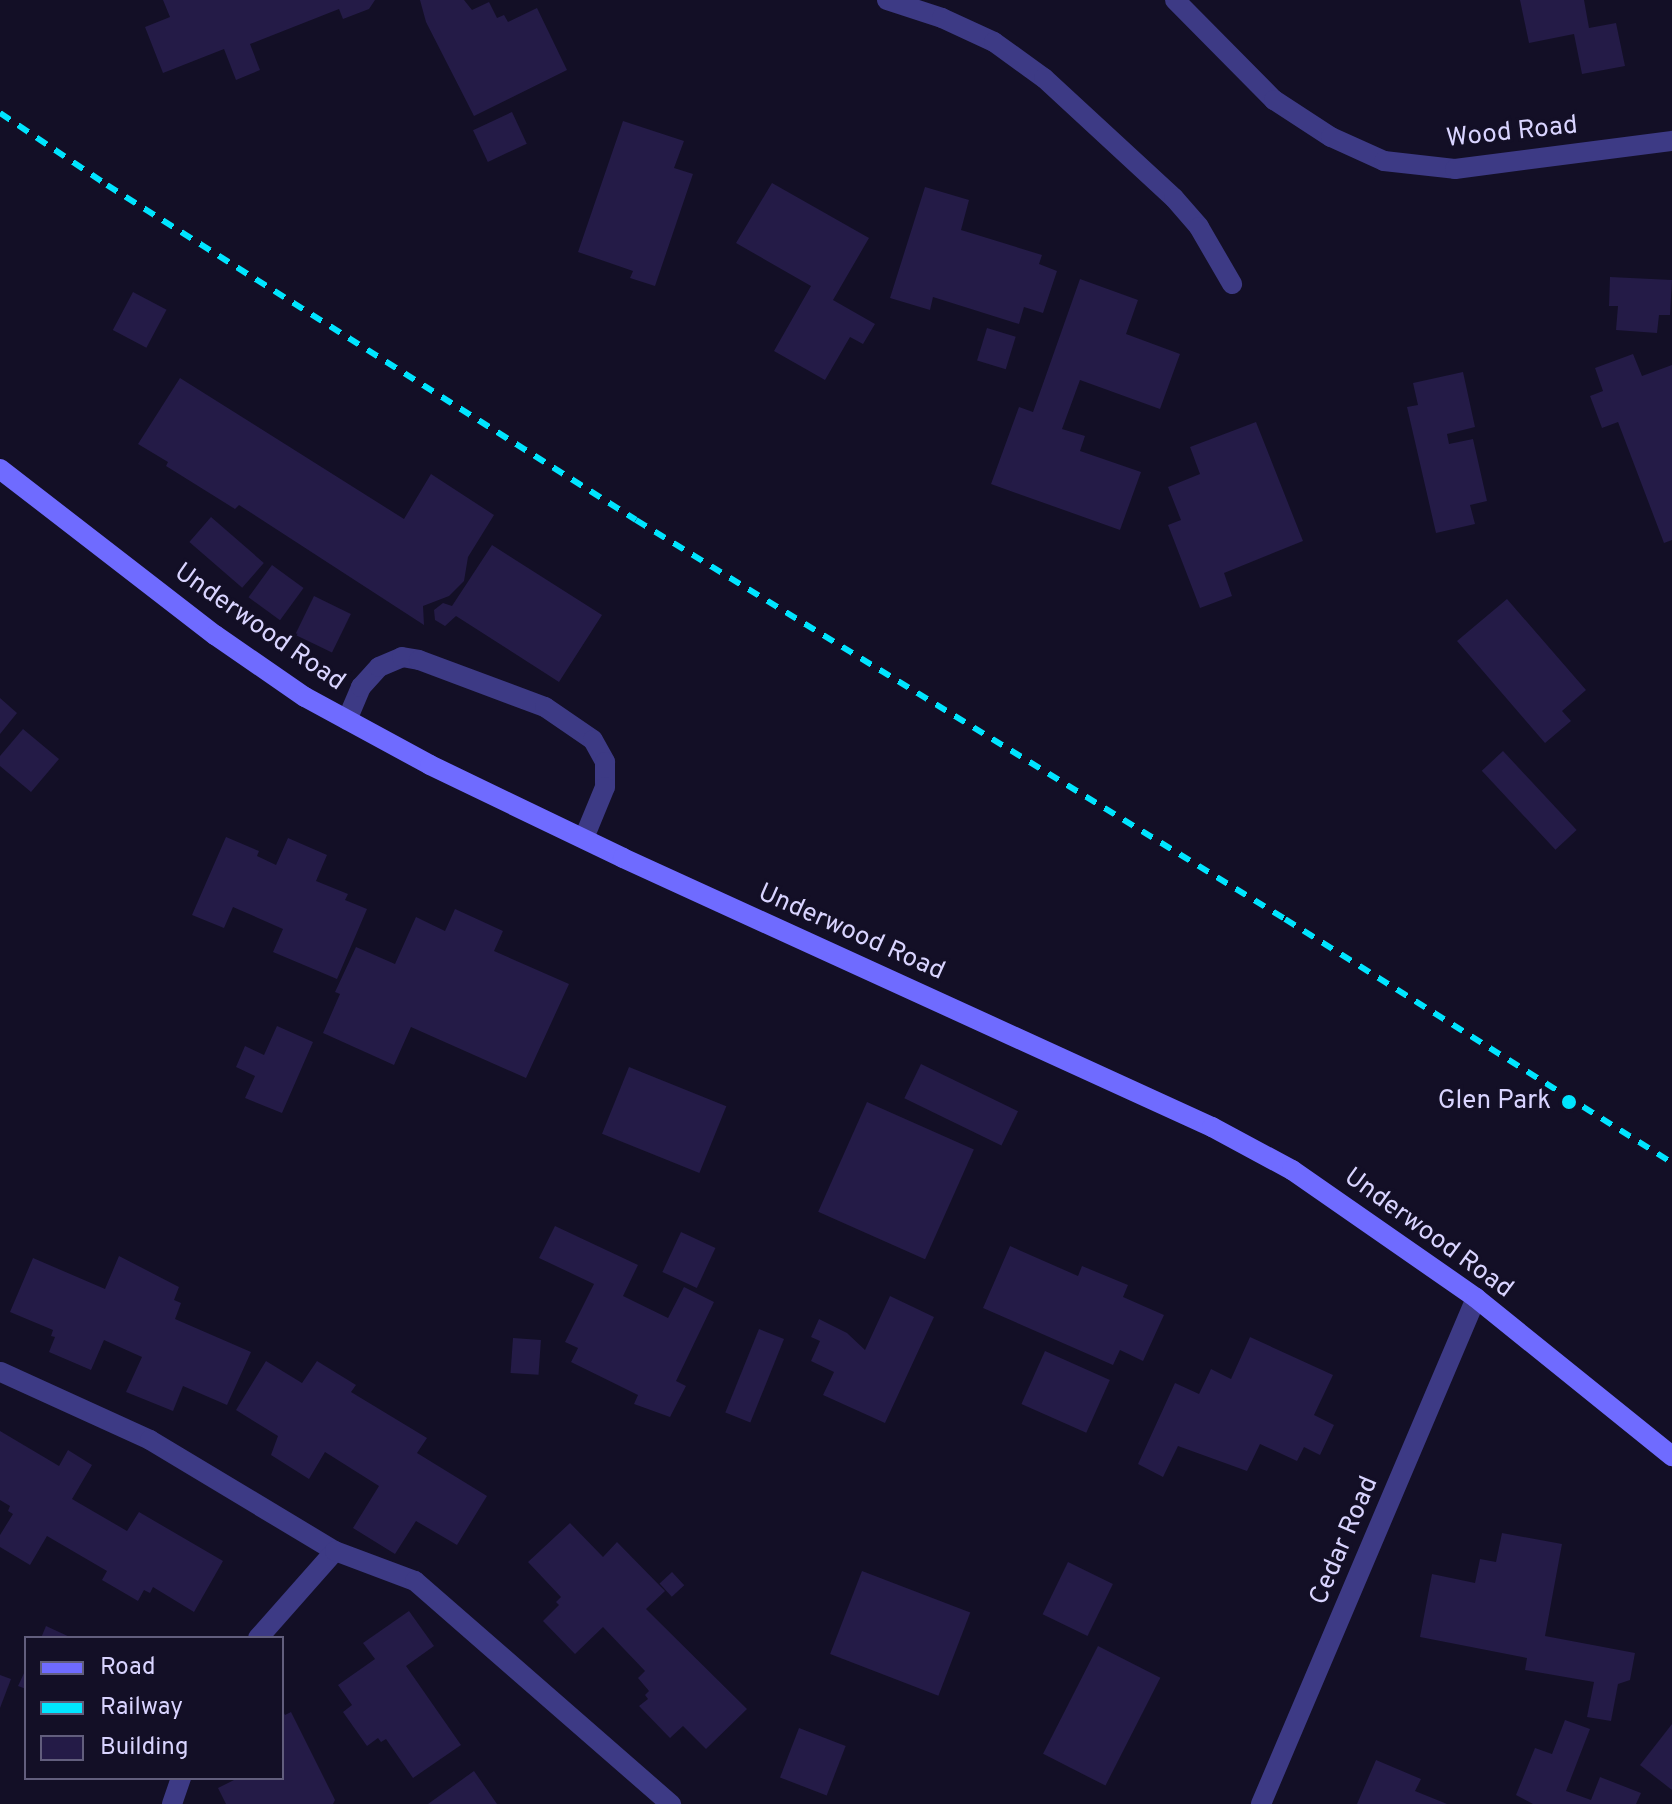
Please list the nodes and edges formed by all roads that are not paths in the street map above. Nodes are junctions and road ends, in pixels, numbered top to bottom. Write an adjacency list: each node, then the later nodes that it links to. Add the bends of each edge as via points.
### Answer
1 (887, 0): 4 (street, via 994,42 1044,78 1174,198 1199,227)
2 (1175, 0): 3 (street, Wood Road, via 1274,100 1331,137 1384,161 1455,169)
3 (1672, 141)
4 (1232, 284)
5 (0, 469): 6 (main road, Underwood Road, via 215,635)
6 (347, 720): 7 (main road, Underwood Road); 7 (street, via 361,687 379,667 402,657 545,707 593,740 605,762 605,787)
7 (584, 838): 8 (main road, Underwood Road, via 1212,1127 1292,1170)
8 (1476, 1298): 10 (main road, Underwood Road); 16 (street, Cedar Road)
9 (1, 1372): 11 (street, via 150,1440)
10 (1672, 1456)
11 (335, 1551): 12 (street); 15 (street, via 415,1581)
12 (260, 1636)
13 (180, 1780): 14 (street)
14 (172, 1804)
15 (671, 1804)
16 (1261, 1804)

